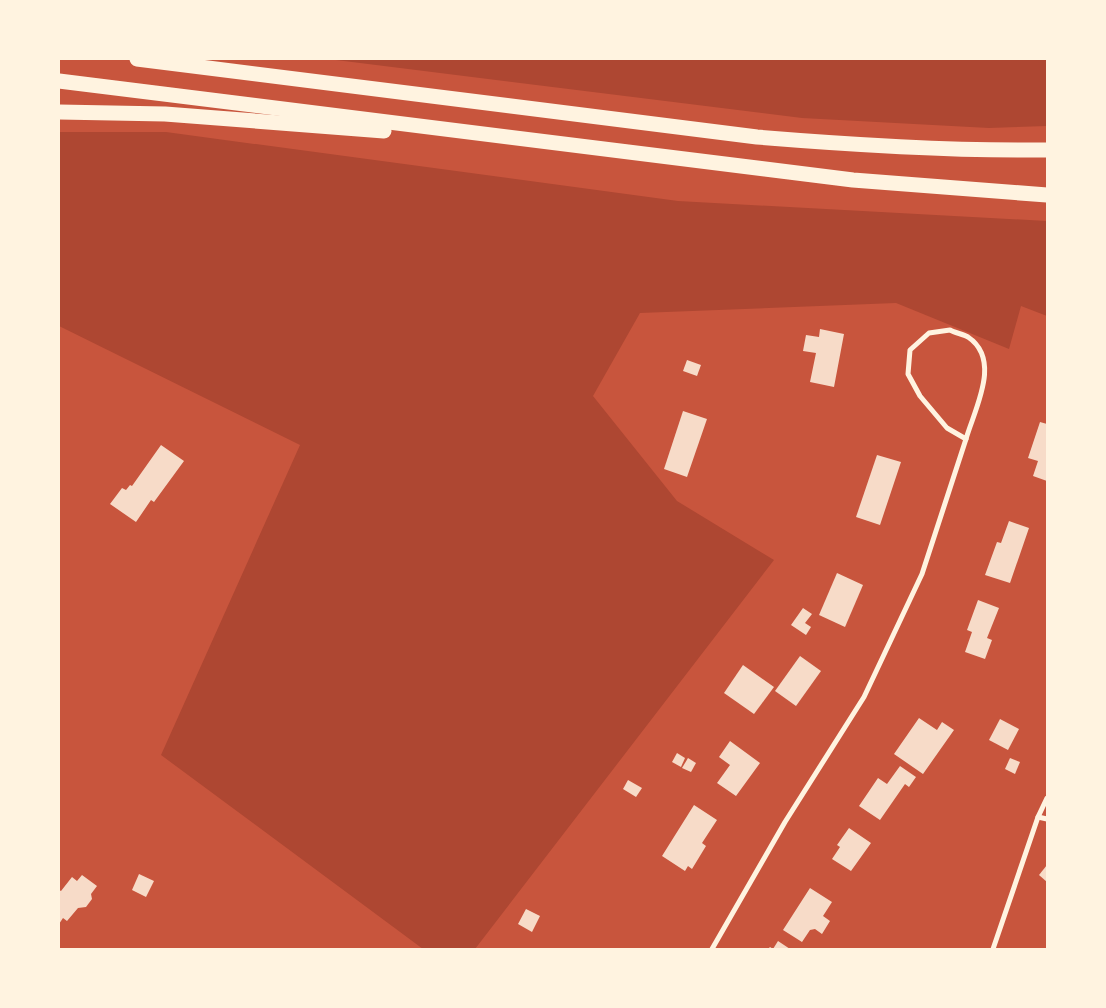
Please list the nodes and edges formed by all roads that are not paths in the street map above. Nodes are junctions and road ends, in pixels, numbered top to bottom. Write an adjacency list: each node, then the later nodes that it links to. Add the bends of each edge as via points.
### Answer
1 (137, 59): 5 (highway, via 757,137 911,148)
2 (59, 81): 4 (highway)
3 (59, 112): 4 (highway, via 165,114)
4 (579, 146): 6 (highway, via 853,180)
5 (1047, 150)
6 (1047, 195)
7 (966, 438): 7 (street, via 947,428 934,415 908,374 910,350 929,333 950,330 968,337 983,353 986,374); 11 (street, via 922,574 864,697 785,822)
8 (1047, 798): 9 (street)
9 (1038, 817): 10 (street); 12 (street)
10 (1047, 819)
11 (712, 949)
12 (993, 949)

